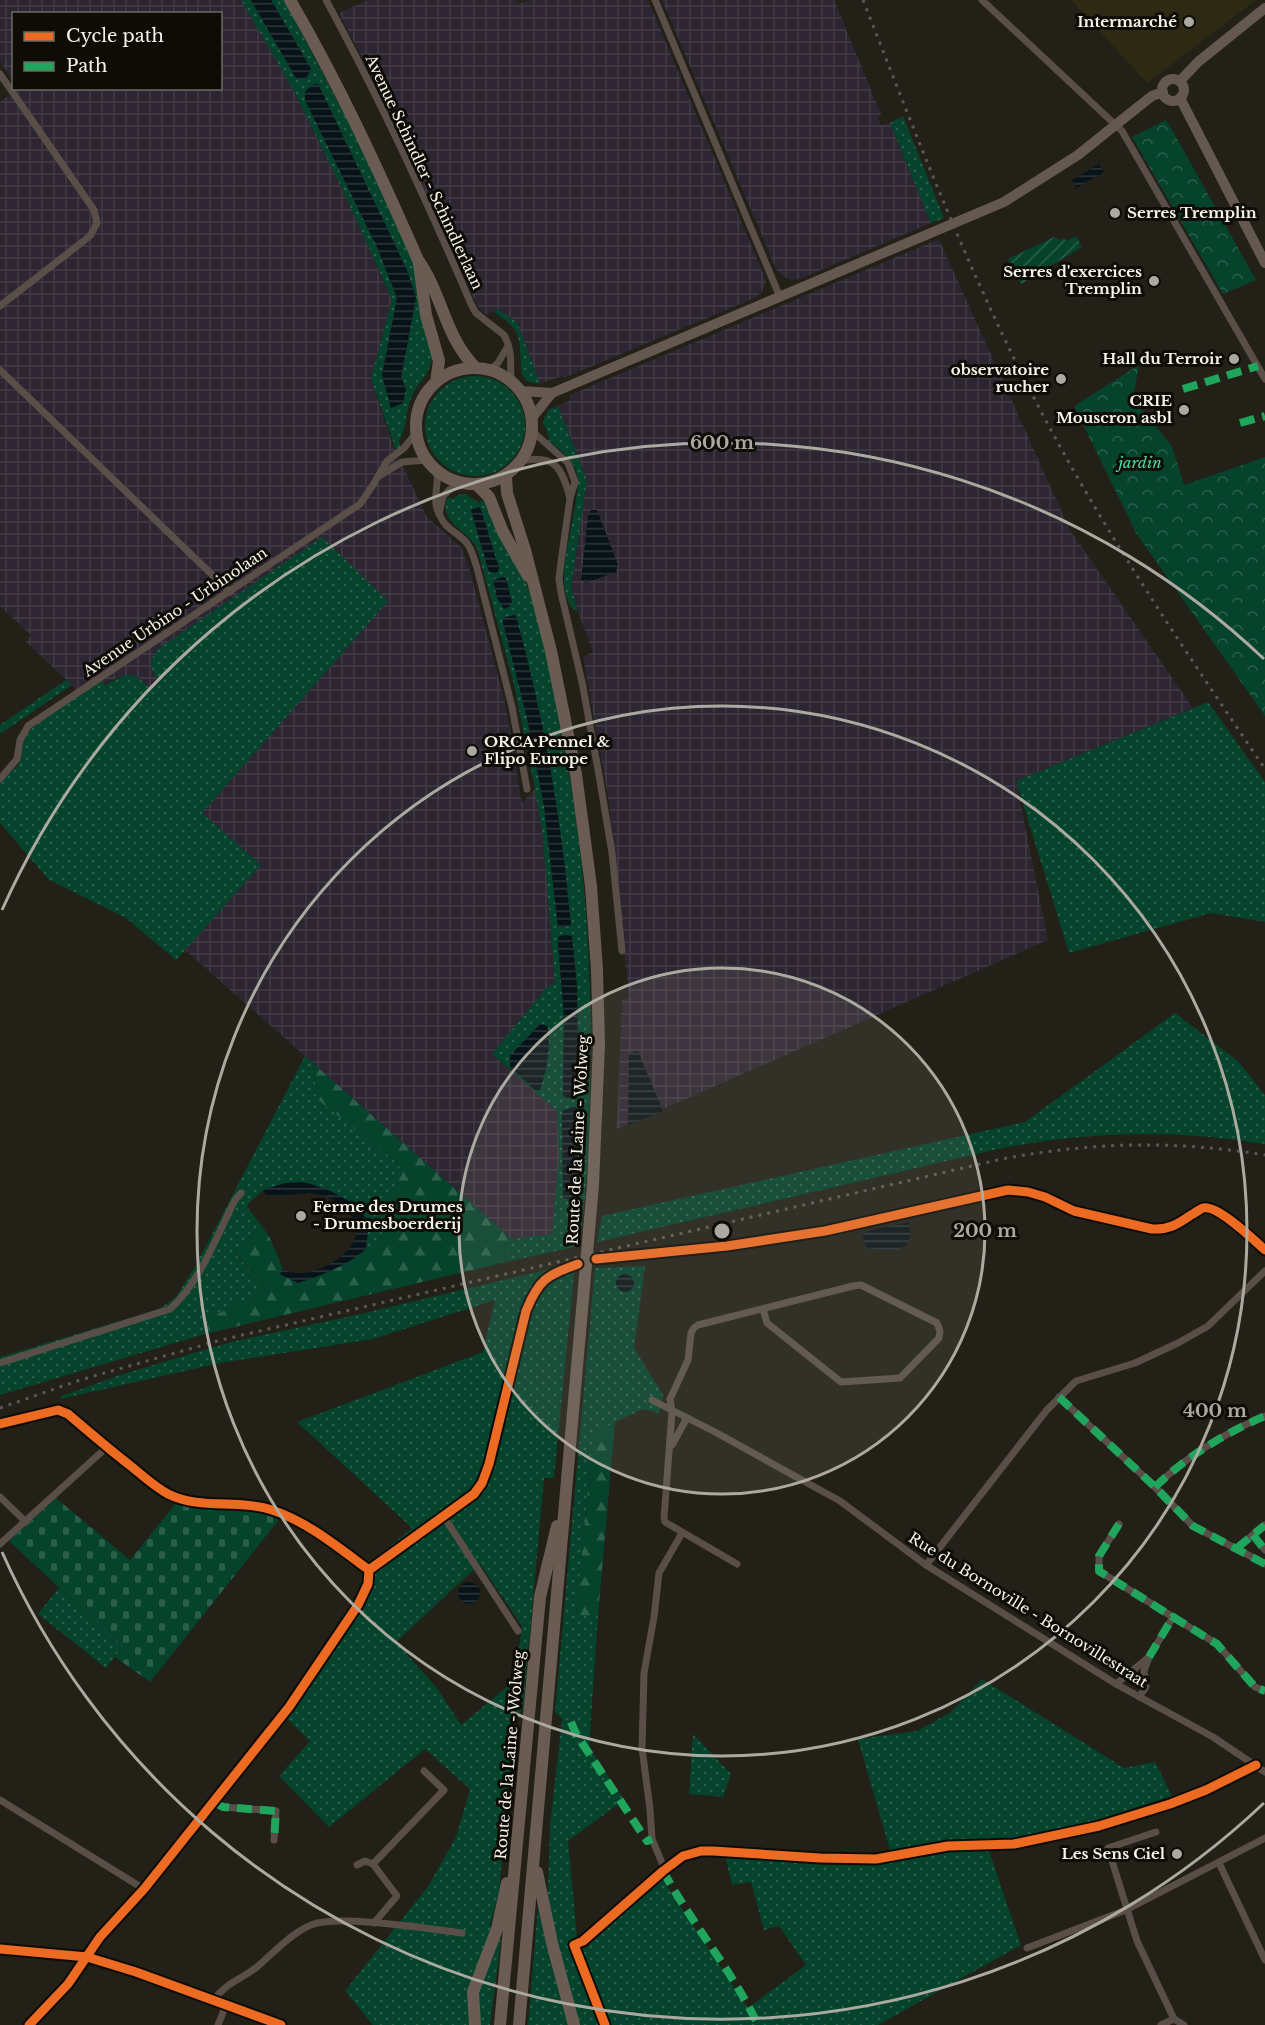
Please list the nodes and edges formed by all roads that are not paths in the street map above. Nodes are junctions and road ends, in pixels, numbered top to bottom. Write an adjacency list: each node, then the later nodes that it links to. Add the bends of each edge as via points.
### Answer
1 (290, 0): 11 (highway, via 362,136)
2 (326, 0): 15 (street, Avenue Schindler - Schindlerlaan, via 404,152 471,304 476,313 504,335)
3 (655, 0): 13 (street)
4 (982, 0): 10 (street)
5 (1265, 8): 7 (main road)
6 (0, 74): 14 (street, via 94,210 98,223 90,236)
7 (1180, 81): 8 (main road, via 1167,81); 9 (main road, via 1185,89)
8 (1163, 92): 9 (main road, via 1170,100); 10 (main road)
9 (1180, 99): 12 (main road)
10 (1115, 125): 13 (main road, via 1078,155 1004,202); 19 (street)
11 (418, 260): 16 (highway, via 428,274 454,341); 21 (highway, via 426,315 439,361)
12 (1265, 263)
13 (780, 297): 23 (main road)
14 (0, 306)
15 (508, 346): 18 (street); 20 (street, via 512,352)
16 (476, 368): 18 (highway); 21 (highway, via 458,370)
17 (0, 370): 36 (street)
18 (490, 370): 20 (highway)
19 (1265, 379)
20 (511, 381): 22 (highway)
21 (436, 382): 25 (highway, via 421,402)
22 (521, 391): 23 (main road); 24 (highway)
23 (552, 393): 24 (main road)
24 (532, 425): 27 (highway, via 529,447); 33 (street, via 568,463 575,482)
25 (416, 433): 26 (highway); 30 (street, Avenue Urbino - Urbinolaan, via 387,461)
26 (427, 460): 28 (highway); 30 (street, Avenue Urbino - Urbinolaan, via 402,462)
27 (521, 461): 29 (highway); 33 (street, via 551,461 563,476)
28 (437, 471): 31 (highway); 34 (street)
29 (506, 475): 32 (highway); 35 (highway, Route de la Laine - Wolweg, via 507,493)
30 (379, 476): 36 (street, Avenue Urbino - Urbinolaan, via 360,504)
31 (458, 482): 32 (highway); 34 (street, via 443,496)
32 (476, 484): 35 (highway, via 489,497 515,556)
33 (570, 498): 39 (street, via 559,579 599,775)
34 (439, 514): 38 (street, via 442,522 465,541 475,560 512,707)
35 (534, 586): 55 (highway, Route de la Laine - Wolweg, via 576,774 597,970 593,1185)
36 (230, 592): 37 (street, Avenue Urbino - Urbinolaan, via 28,726 16,759)
37 (0, 779)
38 (527, 789)
39 (622, 951)
40 (241, 1193): 45 (street, via 194,1281 170,1309)
41 (1074, 1211): 42 (street, via 1164,1229 1210,1208 1244,1230)
42 (1265, 1250)
43 (1265, 1271): 46 (street, via 1208,1326 1136,1363 1076,1381)
44 (763, 1309): 44 (street, via 767,1323 841,1382 900,1378 939,1338 937,1323 861,1286); 48 (street, via 694,1328 688,1360 670,1399)
45 (0, 1363)
46 (1059, 1397): 54 (street); 69 (street)
47 (652, 1400): 48 (street, Rue du Bornoville - Bornovillestraat)
48 (672, 1412): 50 (street, Rue du Bornoville - Bornovillestraat); 53 (street)
49 (1265, 1416): 54 (street, via 1239,1427 1175,1468)
50 (687, 1418): 53 (street); 69 (street, Rue du Bornoville - Bornovillestraat, via 840,1501)
51 (0, 1424): 52 (street, via 58,1410)
52 (107, 1447): 59 (street); 70 (street, via 168,1494 196,1502 271,1509 296,1520)
53 (670, 1447): 62 (street, via 664,1518)
54 (1155, 1487): 65 (street, via 1193,1526)
55 (566, 1491): 85 (highway, Route de la Laine - Wolweg); 88 (highway, Route de la Laine - Wolweg, via 540,1598)
56 (474, 1494): 58 (street)
57 (0, 1497): 59 (street)
58 (444, 1517): 70 (street); 72 (street)
59 (26, 1522): 64 (street)
60 (1119, 1524): 71 (street, via 1099,1556 1099,1571)
61 (1265, 1525): 63 (street)
62 (682, 1533): 67 (street); 90 (street, via 659,1573 644,1673 642,1748 652,1839)
63 (1252, 1535): 65 (street); 66 (street)
64 (0, 1544)
65 (1237, 1548): 68 (street)
66 (1265, 1550)
67 (737, 1564)
68 (1265, 1564)
69 (926, 1565): 74 (street, Rue du Bornoville - Bornovillestraat)
70 (369, 1570): 81 (street, via 368,1584 358,1605 289,1707)
71 (1173, 1617): 73 (street); 75 (street, via 1217,1644 1255,1687)
72 (518, 1631)
73 (1149, 1657): 74 (street); 76 (street, via 1144,1671 1146,1687)
74 (1116, 1684): 76 (street, Rue du Bornoville - Bornovillestraat)
75 (1265, 1691)
76 (1139, 1697): 77 (street, Rue du Bornoville - Bornovillestraat)
77 (1256, 1765): 79 (street, Rue du Bornoville - Bornovillestraat); 90 (street, via 1170,1804 1099,1826 1014,1844 948,1846 876,1859 701,1851 683,1856)
78 (424, 1771): 87 (street, via 444,1790)
79 (1265, 1772)
80 (0, 1800): 91 (street)
81 (215, 1803): 84 (street, via 276,1811); 91 (street)
82 (1156, 1832): 92 (street, via 1108,1848)
83 (1265, 1838): 86 (street)
84 (274, 1840)
85 (534, 1861): 107 (highway, Route de la Laine - Wolweg); 108 (highway)
86 (1219, 1863): 92 (street); 98 (street)
87 (374, 1864): 89 (street, via 365,1861); 93 (street, via 397,1896)
88 (514, 1865): 105 (highway, via 497,1929 473,1992); 106 (highway, Route de la Laine - Wolweg)
89 (357, 1866)
90 (665, 1870): 109 (street, via 574,1945)
91 (144, 1889): 97 (street)
92 (1126, 1910): 95 (street); 101 (street)
93 (374, 1923): 94 (street); 99 (street, via 323,1921 309,1926 224,1987)
94 (462, 1933)
95 (1027, 1948)
96 (0, 1949): 97 (main road)
97 (87, 1957): 99 (main road); 102 (street, via 68,1984)
98 (1265, 1960)
99 (214, 2000): 100 (main road)
100 (226, 2005): 103 (street); 104 (main road)
101 (1174, 2019): 110 (street); 111 (street)
102 (29, 2025)
103 (218, 2025)
104 (281, 2025)
105 (475, 2025)
106 (500, 2025)
107 (519, 2025)
108 (574, 2025)
109 (605, 2025)
110 (1161, 2025)
111 (1184, 2025)

